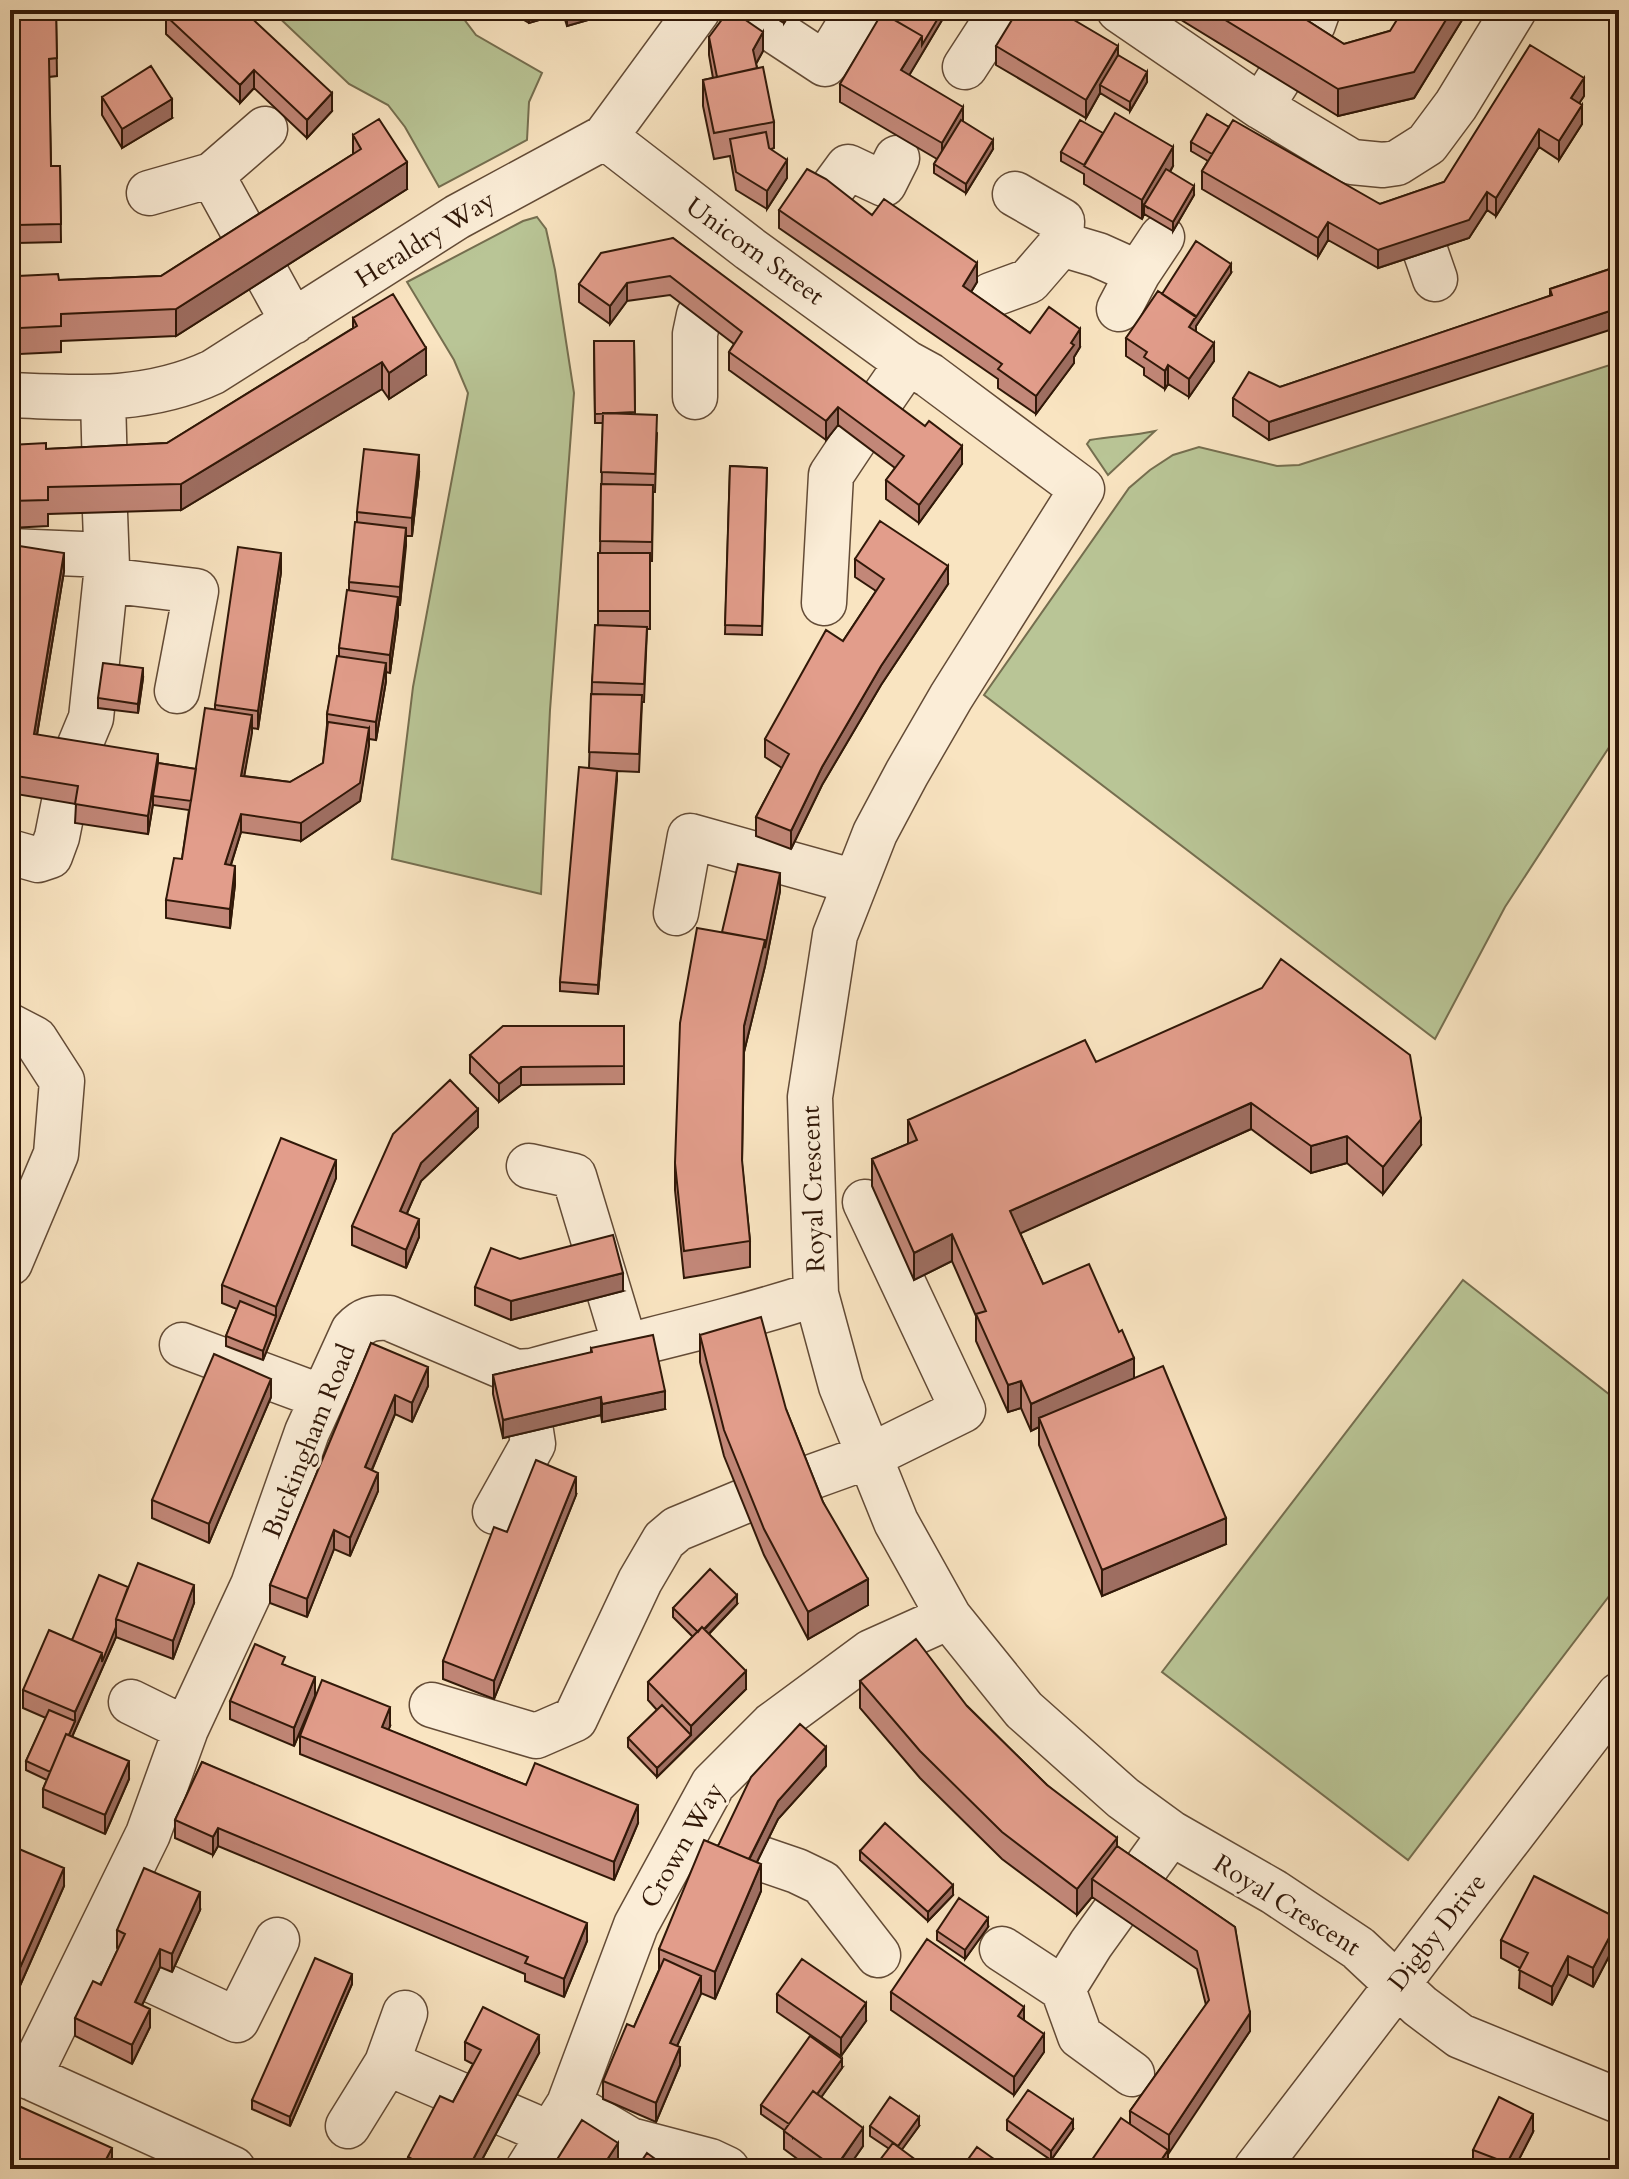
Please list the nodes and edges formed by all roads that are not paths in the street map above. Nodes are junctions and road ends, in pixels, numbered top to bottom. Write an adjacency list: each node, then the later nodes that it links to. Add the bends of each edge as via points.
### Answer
1 (26, 10): 9 (street)
2 (698, 10): 13 (street, Heraldry Way)
3 (743, 10): 4 (street, via 825,64)
4 (858, 10)
5 (1002, 10): 10 (street)
6 (1119, 10): 11 (street)
7 (1318, 10): 11 (street)
8 (1514, 10): 11 (street, via 1403,181 1383,165 1352,162)
9 (10, 11)
10 (965, 67)
11 (1261, 107)
12 (265, 129): 15 (street)
13 (605, 137): 20 (street, Unicorn Street); 22 (street, Heraldry Way, via 457,217)
14 (897, 158): 18 (street, via 884,184 848,167)
15 (212, 175): 16 (street); 22 (street)
16 (149, 193)
17 (1015, 194): 19 (street, via 1062,221)
18 (826, 197)
19 (1061, 244): 21 (street); 23 (street, via 1029,281 991,295)
20 (772, 250): 23 (street, Unicorn Street); 25 (street, via 708,302 695,334)
21 (1140, 273)
22 (293, 322): 26 (street, Heraldry Way, via 187,384)
23 (941, 350): 27 (street, Unicorn Street); 30 (street, via 866,424 831,475)
24 (10, 395): 26 (street, Heraldry Way)
25 (695, 397)
26 (103, 398): 28 (street)
27 (1082, 489): 35 (street, Royal Crescent, via 914,761)
28 (106, 530): 29 (street); 31 (street, via 196,591); 32 (street, via 91,718)
29 (10, 551)
30 (824, 603)
31 (177, 691)
32 (74, 759)
33 (64, 802): 34 (street, via 50,856 38,860)
34 (10, 852)
35 (855, 882): 36 (street, via 690,836); 41 (street, Royal Crescent, via 835,935 810,1097)
36 (676, 913)
37 (10, 1026): 40 (street, via 35,1039 62,1081 56,1154)
38 (529, 1166): 43 (street, via 574,1176)
39 (865, 1202): 46 (street, via 963,1410)
40 (10, 1263)
41 (816, 1294): 43 (street, Buckingham Road); 46 (street, Royal Crescent, via 841,1386)
42 (182, 1345): 44 (street)
43 (625, 1345): 44 (street, Buckingham Road, via 518,1379 389,1318 374,1317 353,1331)
44 (322, 1397): 52 (street, Buckingham Road, via 253,1585)
45 (531, 1431): 47 (street, via 533,1444)
46 (870, 1456): 48 (street, Royal Crescent, via 896,1522); 51 (street, via 742,1502 677,1529 664,1540 575,1719 536,1736)
47 (495, 1512)
48 (949, 1617): 53 (street, Royal Crescent, via 1024,1710); 54 (street, Crown Way, via 871,1652 772,1725 713,1784)
49 (1619, 1695): 59 (street, Digby Drive)
50 (131, 1702): 52 (street)
51 (432, 1705)
52 (186, 1729): 57 (street, Buckingham Road, via 148,1834)
53 (1171, 1833): 59 (street, Royal Crescent, via 1358,1948); 60 (street)
54 (724, 1846): 58 (street, via 822,1883); 67 (street, Crown Way, via 636,1925)
55 (277, 1940): 57 (street, via 237,2020)
56 (1002, 1949): 60 (street)
57 (88, 1951): 63 (street, Buckingham Road)
58 (878, 1955)
59 (1397, 1984): 65 (street, Royal Crescent, via 1460,2036); 70 (street, Digby Drive)
60 (1063, 1989): 64 (street, via 1080,2036)
61 (405, 2013): 62 (street)
62 (387, 2063): 66 (street); 67 (street)
63 (20, 2072): 68 (street)
64 (1132, 2074)
65 (1619, 2101)
66 (348, 2126)
67 (549, 2136): 69 (street, via 630,2140)
68 (233, 2169)
69 (727, 2169)
70 (1256, 2169)

